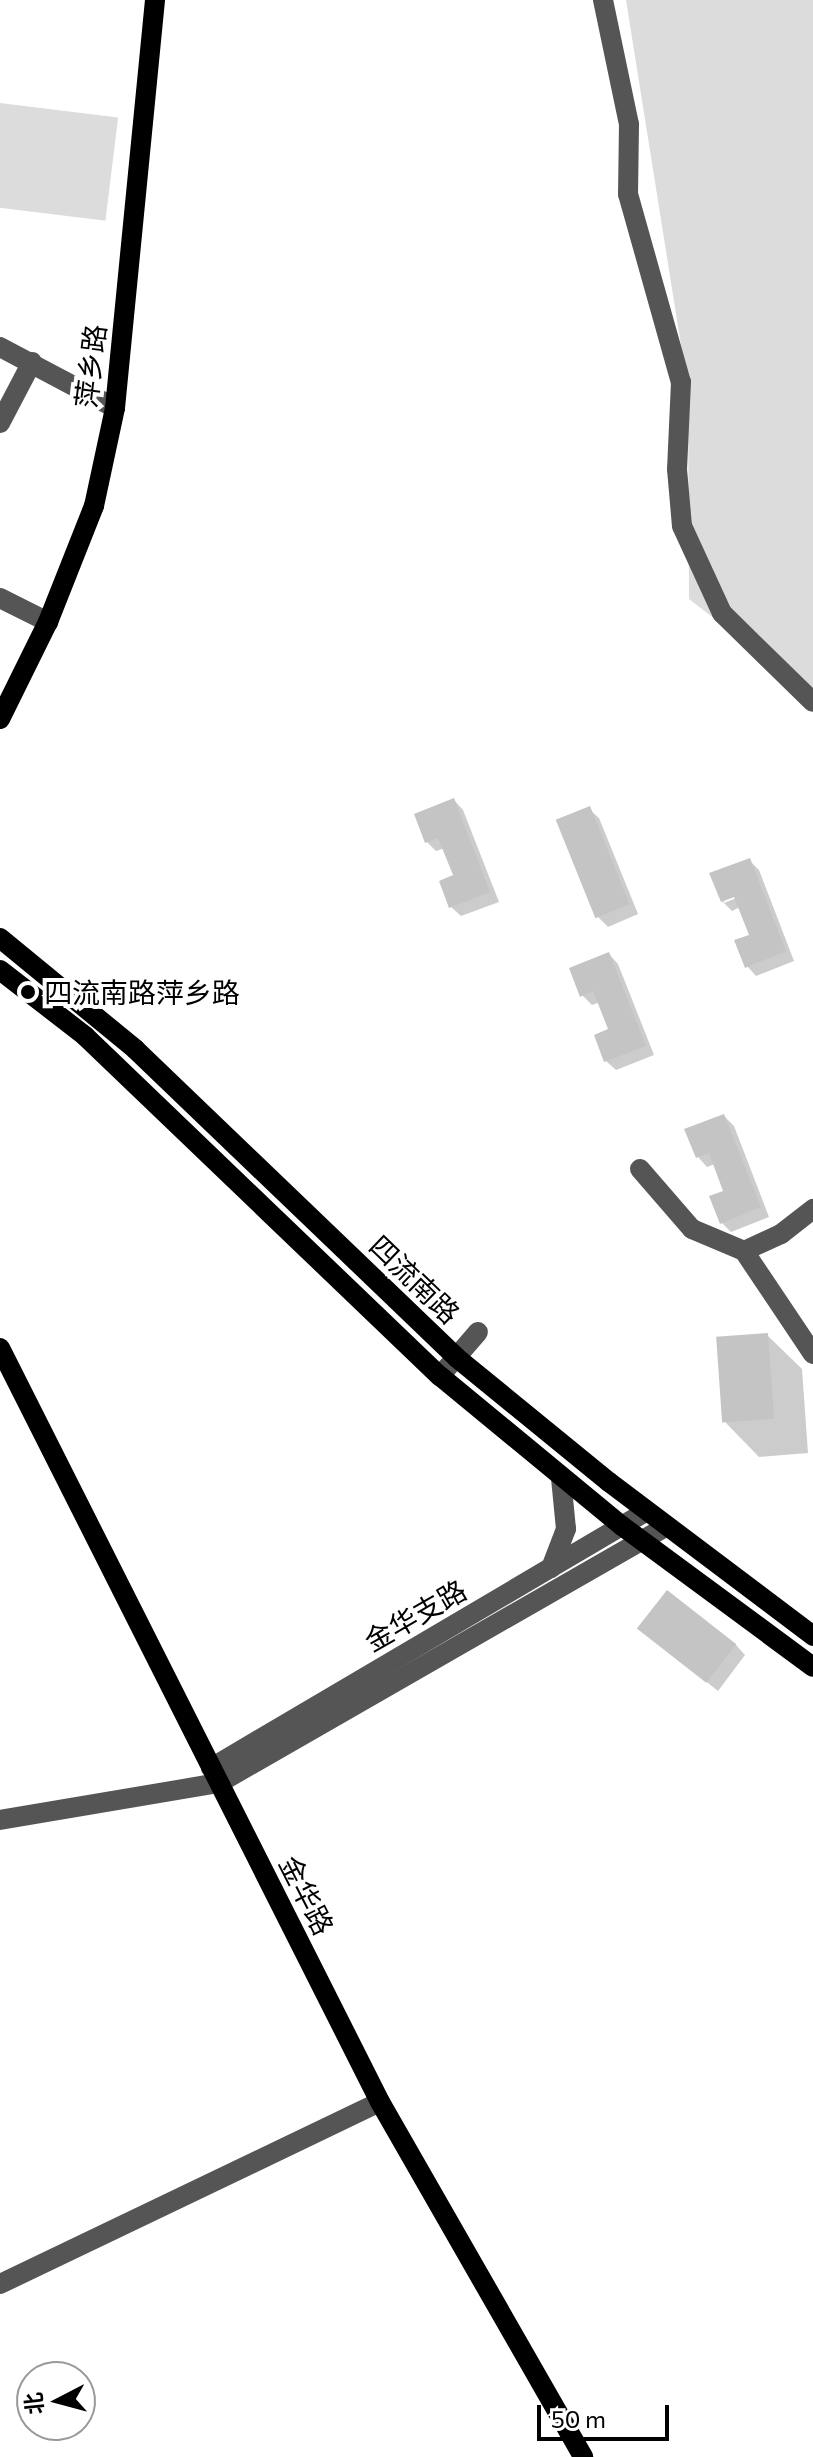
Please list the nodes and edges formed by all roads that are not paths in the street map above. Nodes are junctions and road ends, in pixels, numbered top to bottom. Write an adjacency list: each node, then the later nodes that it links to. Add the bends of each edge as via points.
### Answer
1 (155, 0): 5 (main road, 萍乡路)
2 (603, 0): 9 (street, via 629,124 628,194 681,382 677,469 682,526 722,613)
3 (0, 347): 4 (street)
4 (32, 362): 5 (street); 6 (street)
5 (115, 408): 8 (main road, 萍乡路, via 94,506)
6 (0, 423)
7 (0, 598): 8 (street)
8 (48, 622): 10 (main road, 萍乡路)
9 (813, 702)
10 (0, 718)
11 (0, 938): 19 (main road, 四流南路, via 135,1049)
12 (0, 970): 20 (main road, 四流南路, via 85,1036)
13 (640, 1169): 15 (street, via 692,1229)
14 (813, 1209): 15 (street, via 781,1234)
15 (744, 1251): 18 (street)
16 (478, 1332): 19 (street)
17 (0, 1348): 29 (main road, 金华路)
18 (813, 1354)
19 (457, 1358): 20 (street); 22 (main road, 四流南路)
20 (440, 1376): 21 (main road, 四流南路)
21 (561, 1478): 23 (main road, 四流南路); 26 (street, via 566,1529)
22 (647, 1511): 23 (street, 金华支路); 24 (main road, 四流南路)
23 (622, 1526): 25 (main road, 四流南路); 26 (street, 金华支路)
24 (667, 1526): 25 (street); 27 (main road, 四流南路)
25 (642, 1542): 28 (main road, 四流南路); 29 (street)
26 (551, 1568): 29 (street, 金华支路)
27 (813, 1636)
28 (813, 1667)
29 (215, 1776): 30 (street, 金华支路); 31 (main road, 金华路)
30 (0, 1820)
31 (380, 2102): 32 (street); 33 (main road, 金华路)
32 (0, 2284)
33 (583, 2457)

